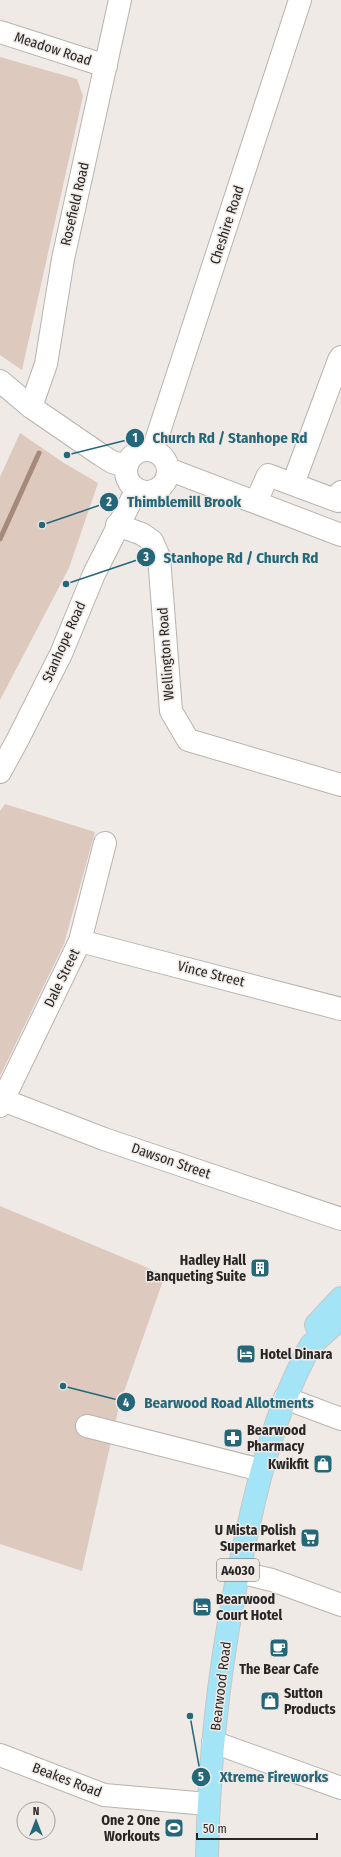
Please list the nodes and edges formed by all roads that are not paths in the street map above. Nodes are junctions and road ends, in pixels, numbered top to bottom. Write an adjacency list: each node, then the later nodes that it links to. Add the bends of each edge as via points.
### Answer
1 (120, 0): 4 (street, Rosefield Road)
2 (300, 0): 9 (street, Cheshire Road)
3 (0, 32): 4 (street, Meadow Road)
4 (106, 66): 8 (street, Rosefield Road, via 63,259 46,364)
5 (341, 357): 12 (street)
6 (0, 381): 8 (street)
7 (0, 393): 8 (street)
8 (31, 407): 10 (street, via 112,462)
9 (153, 450): 10 (street, via 134,455); 11 (street, via 164,457)
10 (127, 466): 13 (street, via 128,480)
11 (168, 469): 13 (street, via 168,476 161,487 150,492); 15 (street)
12 (292, 484): 14 (street); 15 (street, via 268,474)
13 (137, 489): 16 (street, Stanhope Road)
14 (340, 498)
15 (256, 502): 17 (street)
16 (117, 525): 18 (street, Stanhope Road, via 60,654); 19 (street, Wellington Road, via 142,534 152,541 159,557 171,711 188,740)
17 (341, 535)
18 (0, 772)
19 (341, 785)
20 (105, 843): 21 (street, Dale Street)
21 (80, 941): 22 (street, Vince Street); 23 (street, Dale Street)
22 (341, 1009)
23 (1, 1103): 24 (street, Dawson Street)
24 (341, 1219)
25 (341, 1298): 27 (main road, Bearwood Road / A4030, via 316,1325)
26 (341, 1318): 27 (main road, Bearwood Road / A4030)
27 (311, 1345): 28 (main road, Bearwood Road / A4030)
28 (285, 1398): 29 (street); 31 (main road, Bearwood Road / A4030)
29 (341, 1419)
30 (87, 1426): 31 (street)
31 (261, 1470): 32 (main road, Bearwood Road / A4030)
32 (238, 1572): 33 (street, via 272,1580); 34 (main road, Bearwood Road / A4030, via 223,1659)
33 (341, 1605)
34 (213, 1742): 36 (street); 37 (main road, Bearwood Road / A4030)
35 (0, 1754): 37 (street, Beakes Road, via 104,1795)
36 (341, 1788)
37 (208, 1804): 38 (main road, Bearwood Road / A4030)
38 (207, 1857)

